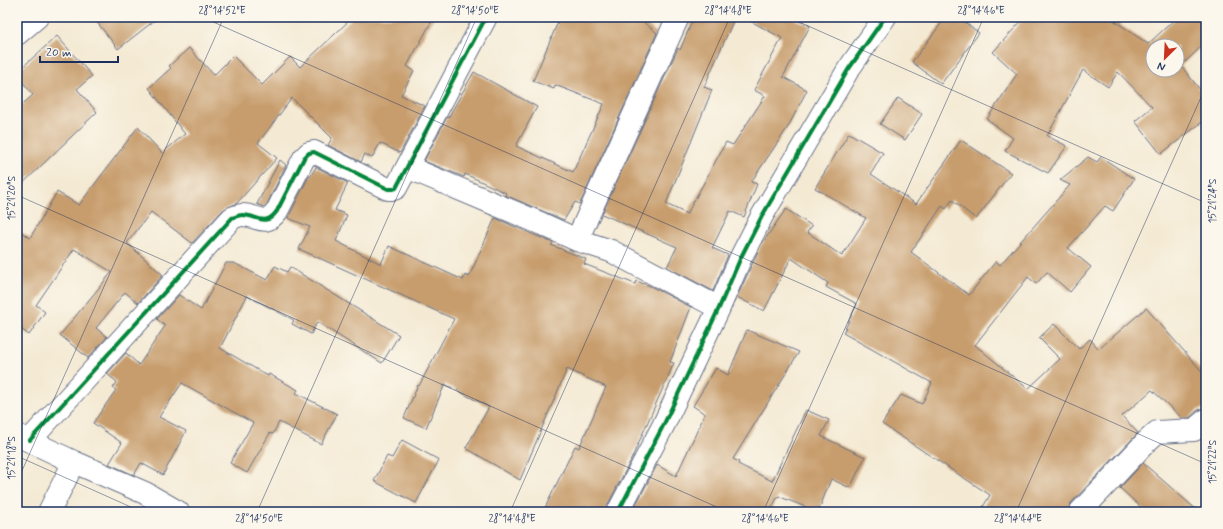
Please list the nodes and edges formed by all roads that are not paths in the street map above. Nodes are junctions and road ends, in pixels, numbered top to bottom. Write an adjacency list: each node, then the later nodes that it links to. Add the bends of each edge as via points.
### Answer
1 (37, 17): 5 (street)
2 (486, 17): 6 (street)
3 (678, 17): 7 (street)
4 (885, 17): 8 (street, via 848,70 762,216)
5 (17, 34)
6 (407, 167): 7 (street); 10 (street, via 396,188 388,189 314,152 309,153 272,218 265,220 240,214 232,218)
7 (576, 240): 8 (street, via 611,252)
8 (719, 308): 14 (street, via 663,426)
9 (1206, 420): 15 (street, via 1194,430 1157,432)
10 (23, 437): 11 (street)
11 (74, 462): 12 (street); 13 (street)
12 (49, 512)
13 (178, 512)
14 (618, 512)
15 (1080, 512)

